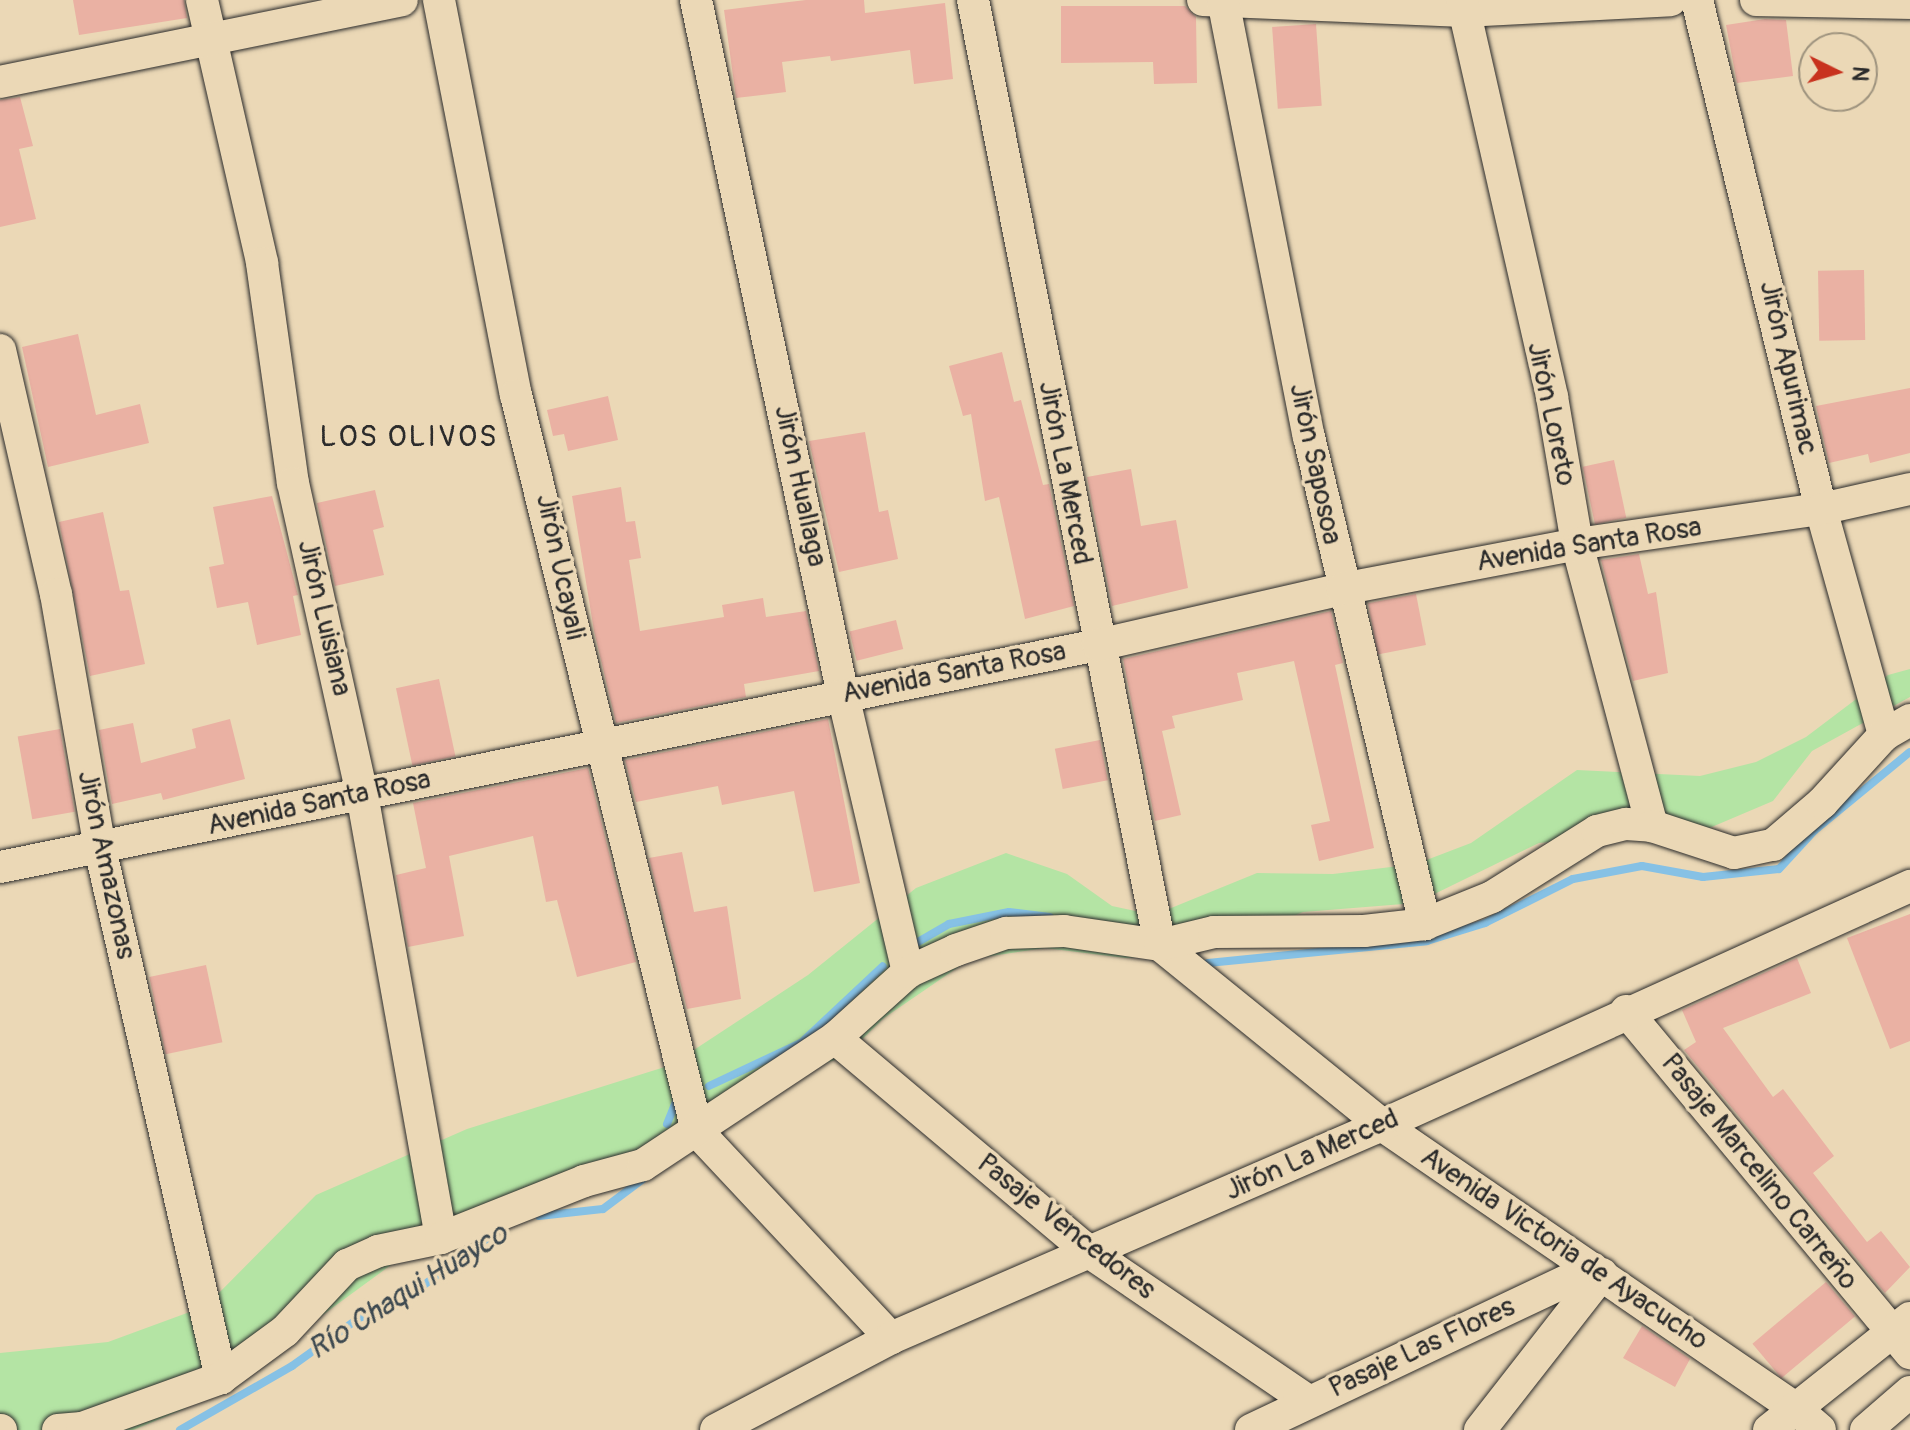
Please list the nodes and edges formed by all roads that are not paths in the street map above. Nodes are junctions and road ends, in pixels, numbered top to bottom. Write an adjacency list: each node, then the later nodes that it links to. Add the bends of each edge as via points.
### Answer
1 (202, 0): 13 (street, Jirón Luisiana)
2 (402, 0): 13 (street)
3 (439, 0): 23 (street, Jirón Ucayali, via 516,395 543,489)
4 (696, 0): 21 (street, Jirón Huallaga)
5 (973, 0): 20 (street, Jirón La Merced)
6 (1203, 0): 7 (street)
7 (1223, 0): 12 (street); 19 (street, Jirón Saposoa)
8 (1671, 0): 12 (street)
9 (1697, 0): 17 (street, Jirón Apurimac)
10 (1756, 0): 11 (street)
11 (1910, 3)
12 (1463, 5): 18 (street, Jirón Loreto, via 1552,397)
13 (210, 42): 14 (street); 24 (street, Jirón Luisiana, via 262,263 293,483)
14 (0, 82)
15 (0, 350): 26 (street, Jirón Amazonas, via 56,594)
16 (1910, 489): 17 (street, Avenida Santa Rosa)
17 (1821, 509): 18 (street, Avenida Santa Rosa); 22 (street, Jirón Apurimac)
18 (1577, 544): 19 (street, Avenida Santa Rosa); 25 (street, Jirón Loreto)
19 (1342, 589): 20 (street, Avenida Santa Rosa); 29 (street, Jirón Saposoa)
20 (1098, 645): 21 (street, Avenida Santa Rosa); 30 (street, Jirón La Merced)
21 (843, 695): 23 (street, Avenida Santa Rosa); 31 (street, Jirón Huallaga)
22 (1897, 728): 25 (street, via 1773,845 1734,853)
23 (599, 746): 24 (street, Avenida Santa Rosa); 35 (street, Jirón Ucayali)
24 (362, 794): 26 (street, Avenida Santa Rosa); 36 (street, Jirón Luisiana)
25 (1652, 826): 29 (street, via 1626,824 1597,831 1492,897)
26 (100, 848): 27 (street, Avenida Santa Rosa); 41 (street, Jirón Amazonas)
27 (0, 867)
28 (1910, 886): 32 (street, Jirón La Merced)
29 (1425, 924): 30 (street, via 1364,931 1214,932)
30 (1160, 945): 31 (street, via 1064,931 1006,933); 34 (street, Avenida Victoria de Ayacucho)
31 (908, 972): 33 (street)
32 (1626, 1011): 34 (street, Jirón La Merced); 39 (street, Pasaje Marcelino Carreño)
33 (835, 1038): 35 (street); 37 (street, Pasaje Vencedores)
34 (1382, 1125): 37 (street, Jirón La Merced); 38 (street, Avenida Victoria de Ayacucho)
35 (697, 1131): 36 (street, via 643,1165 584,1181); 40 (street)
36 (441, 1238): 41 (street, via 378,1251 347,1265 285,1331)
37 (1089, 1252): 40 (street, Jirón La Merced); 43 (street, Pasaje Vencedores)
38 (1597, 1271): 43 (street, Pasaje Las Flores); 44 (street, Avenida Victoria de Ayacucho); 49 (street)
39 (1904, 1335): 44 (street)
40 (891, 1338): 47 (street, Jirón La Merced)
41 (221, 1378): 46 (street, via 82,1428)
42 (1910, 1392): 45 (street)
43 (1308, 1401): 48 (street, Pasaje Las Flores)
44 (1795, 1408): 50 (street); 51 (street, Avenida Victoria de Ayacucho)
45 (1887, 1425)
46 (58, 1430)
47 (716, 1430)
48 (1251, 1430)
49 (1480, 1430)
50 (1769, 1430)
51 (1820, 1430)

